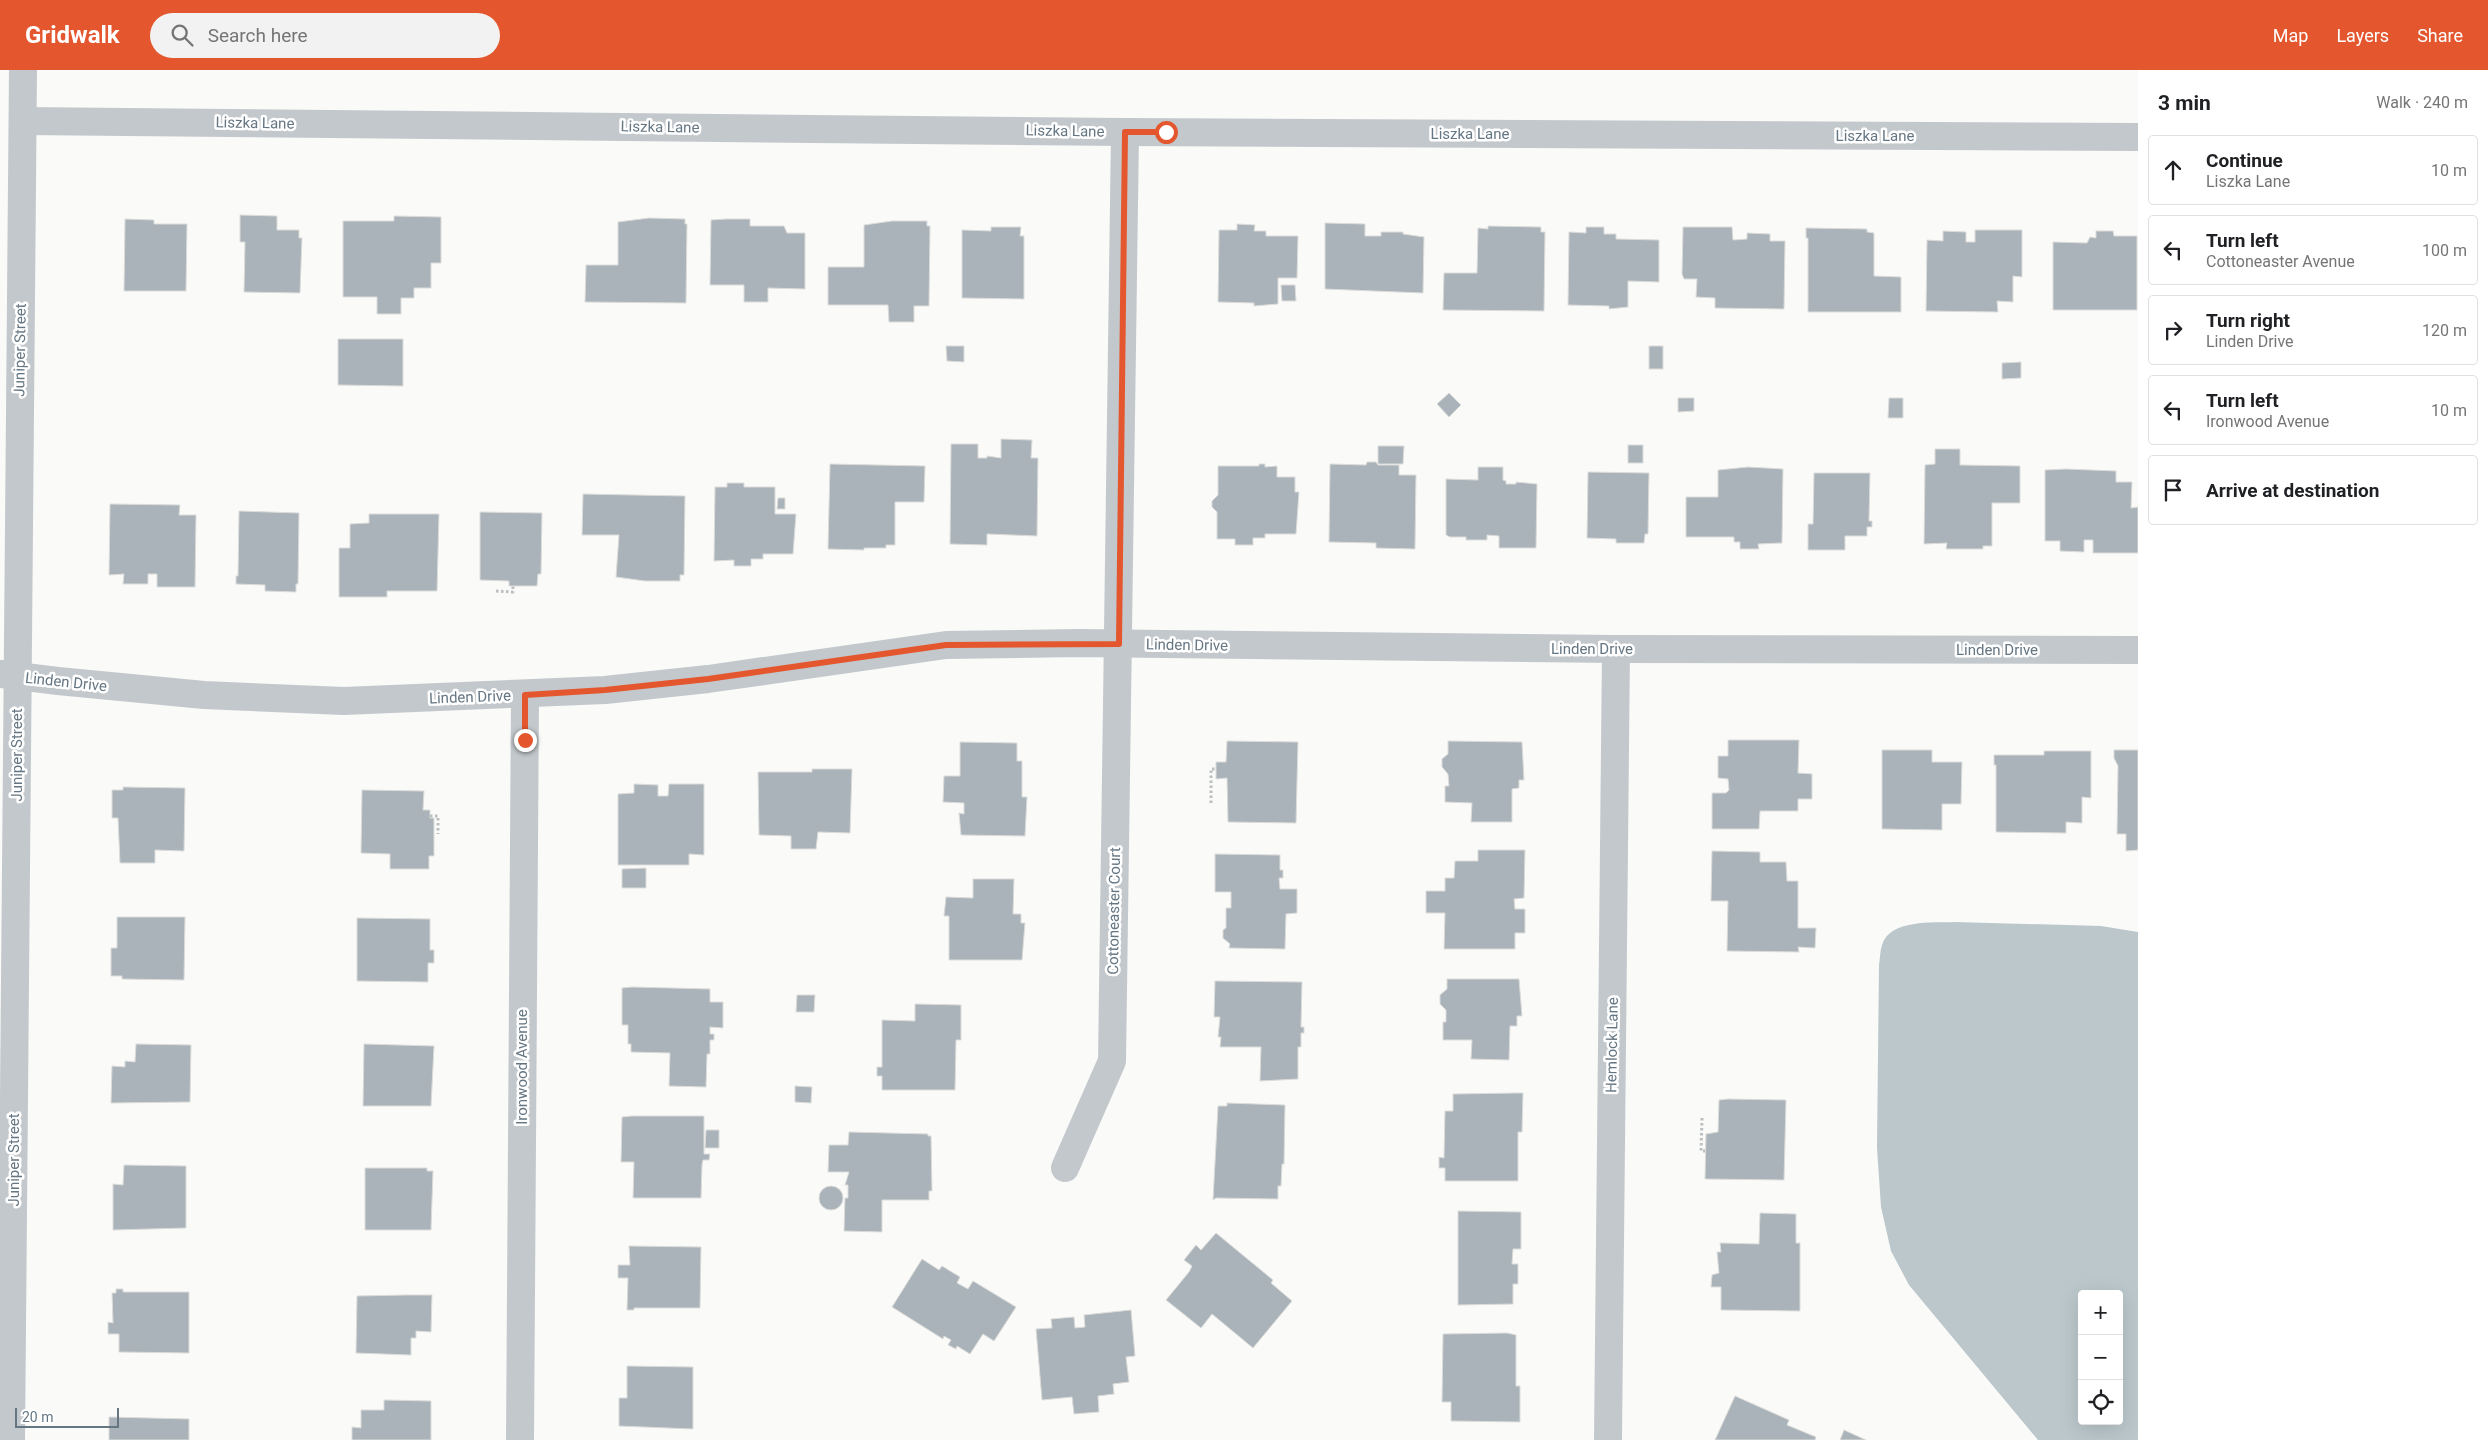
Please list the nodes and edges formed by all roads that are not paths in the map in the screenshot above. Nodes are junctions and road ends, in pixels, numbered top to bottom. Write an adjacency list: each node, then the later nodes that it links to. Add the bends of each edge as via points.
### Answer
1 (23, 70): 2 (street, Juniper Street)
2 (23, 121): 3 (street, Liszka Lane); 8 (street, Juniper Street)
3 (1125, 132): 4 (street, Liszka Lane); 5 (street, Cottoneaster Court)
4 (2138, 137)
5 (1119, 644): 6 (street, Linden Drive); 9 (street, Linden Drive, via 946,645 708,679); 10 (street, Cottoneaster Court, via 1112,1061)
6 (1616, 649): 7 (street, Linden Drive); 13 (street, Hemlock Lane)
7 (2138, 650)
8 (8, 675): 9 (street, Linden Drive, via 204,695 344,701); 11 (street, Juniper Street)
9 (525, 695): 12 (street, Ironwood Avenue)
10 (1065, 1168)
11 (11, 1440)
12 (520, 1440)
13 (1608, 1440)

